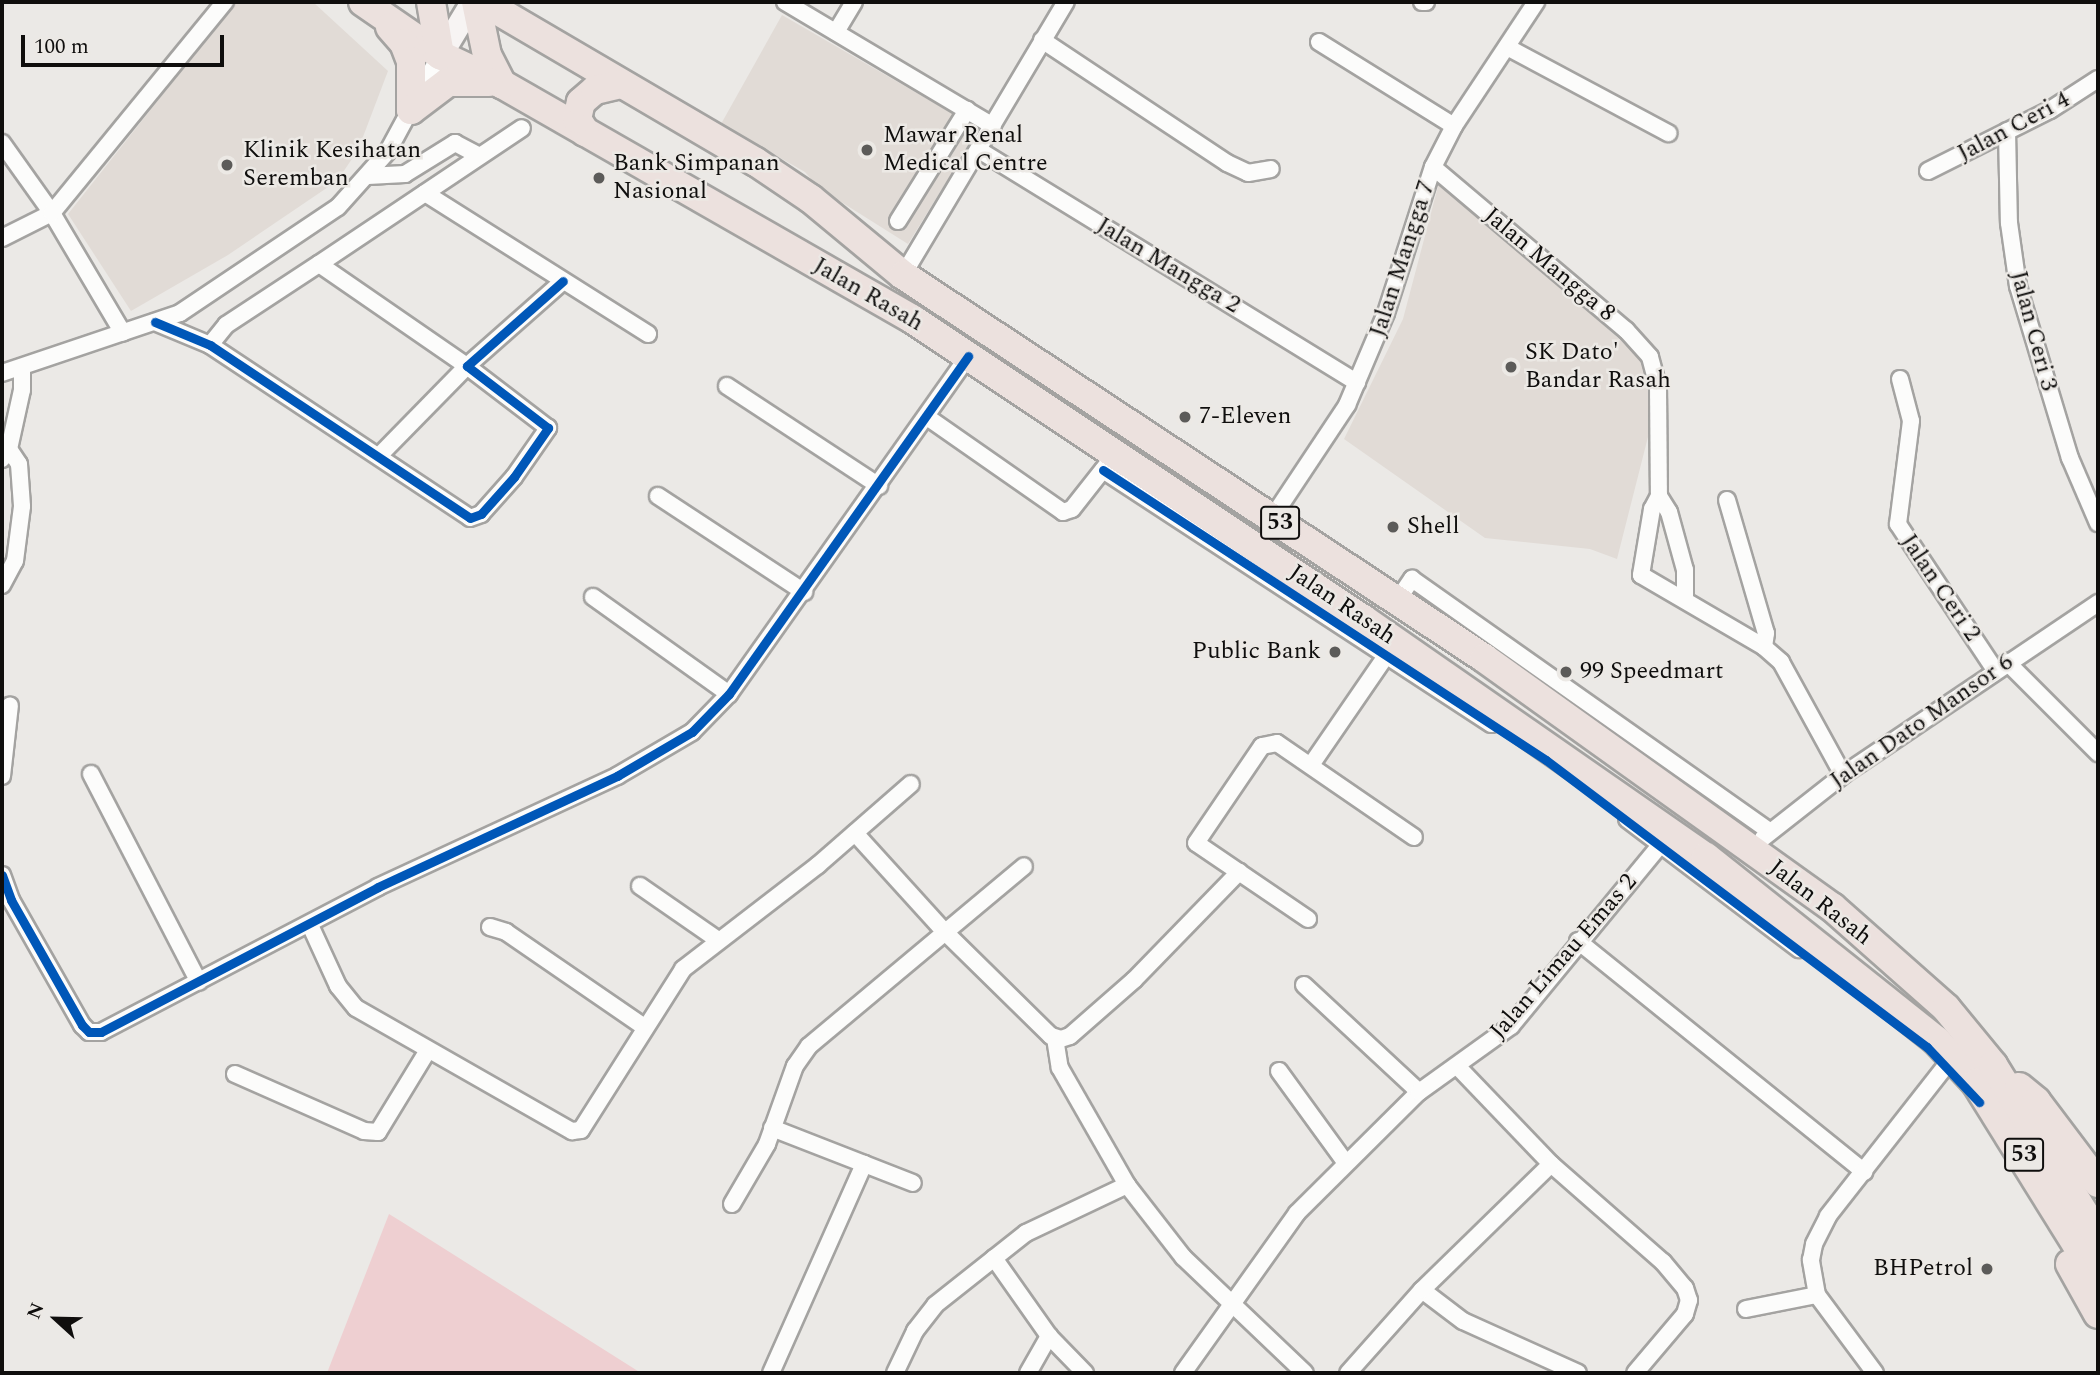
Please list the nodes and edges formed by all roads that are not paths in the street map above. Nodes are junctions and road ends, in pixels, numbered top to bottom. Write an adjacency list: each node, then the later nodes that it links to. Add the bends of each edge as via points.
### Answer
1 (225, 2): 36 (street)
2 (431, 2): 16 (highway)
3 (474, 2): 16 (street); 18 (highway, via 487,55)
4 (483, 2): 11 (highway, Jalan Rasah / 53)
5 (514, 2): 11 (highway)
6 (785, 2): 12 (street)
7 (854, 2): 12 (street)
8 (1066, 2): 13 (street)
9 (1536, 2): 15 (street, Jalan Mangga 7)
10 (368, 6): 16 (highway, Jalan Rasah / 53); 20 (highway, via 404,43 413,76)
11 (530, 31): 19 (highway, Jalan Rasah / 53)
12 (836, 32): 21 (street)
13 (1042, 40): 22 (street); 32 (street, via 1227,163 1248,173)
14 (1319, 42): 23 (street)
15 (1507, 47): 23 (street, Jalan Mangga 7); 27 (street)
16 (440, 55): 18 (highway, Jalan Rasah / 53); 20 (street)
17 (2098, 79): 25 (street, Jalan Ceri 4)
18 (502, 84): 20 (highway, via 448,82); 26 (highway, Jalan Rasah / 53)
19 (620, 84): 26 (highway, via 594,90 581,102 578,119); 40 (highway, Jalan Rasah / 53, via 671,109 778,177)
20 (411, 110): 34 (street)
21 (968, 110): 22 (street); 37 (street)
22 (993, 125): 29 (street)
23 (1454, 126): 31 (street, Jalan Mangga 7)
24 (522, 128): 30 (street)
25 (2007, 131): 33 (street, Jalan Ceri 4); 62 (street, Jalan Ceri 3, via 2008,223 2018,286 2070,458)
26 (585, 132): 46 (highway, Jalan Rasah / 53, via 912,319)
27 (1668, 133)
28 (2, 144): 36 (street)
29 (979, 150): 40 (street); 51 (street, Jalan Mangga 2)
30 (479, 156): 34 (street, via 455,143 405,174); 35 (street)
31 (1433, 167): 51 (street, Jalan Mangga 7, via 1386,313); 59 (street, Jalan Mangga 8, via 1626,330 1650,357 1658,387)
32 (1271, 169)
33 (1928, 171)
34 (368, 176): 42 (street, via 338,207 259,264 180,313)
35 (425, 193): 39 (street); 41 (street)
36 (52, 213): 38 (street); 43 (street)
37 (898, 221)
38 (2, 238)
39 (319, 264): 45 (street, via 226,325); 47 (street)
40 (903, 275): 61 (highway, Jalan Rasah / 53)
41 (563, 281): 44 (street); 47 (street)
42 (155, 322): 43 (street); 45 (street)
43 (123, 332): 48 (street)
44 (648, 334)
45 (210, 345): 55 (street)
46 (968, 356): 53 (street); 56 (highway, Jalan Rasah / 53)
47 (467, 366): 55 (street); 55 (street, via 548,428 547,436 481,514 465,516)
48 (22, 367): 49 (street); 54 (street, via 22,390)
49 (2, 373)
50 (1900, 379): 70 (street, Jalan Ceri 2, via 1911,421 1899,524)
51 (1357, 383): 61 (street, Jalan Mangga 7, via 1339,421)
52 (727, 386): 57 (street)
53 (927, 416): 56 (street, via 1059,511 1072,509); 57 (street)
54 (5, 454): 63 (street, via 19,464 22,506 15,561)
55 (379, 456)
56 (1109, 461): 69 (street); 98 (highway, Jalan Rasah / 53, via 1519,725 1695,849)
57 (879, 485): 64 (street)
58 (658, 496): 64 (street)
59 (1659, 496): 66 (street, Jalan Mangga 8, via 1669,512 1685,570); 66 (street, Jalan Mangga 8, via 1652,509 1641,575)
60 (1727, 500): 68 (street, via 1766,633)
61 (1272, 518): 81 (highway, Jalan Rasah / 53, via 1397,601 1491,648)
62 (2098, 523)
63 (2, 585)
64 (804, 592): 71 (street)
65 (593, 597): 71 (street)
66 (1685, 600): 68 (street)
67 (2098, 603): 70 (street, Jalan Dato Mansor 6)
68 (1764, 647): 76 (street, via 1790,673)
69 (1386, 656): 74 (street); 82 (street, via 1546,760)
70 (2001, 666): 73 (street, Jalan Ceri 2); 76 (street, Jalan Dato Mansor 6)
71 (729, 694): 88 (street, via 692,732 617,776 377,887)
72 (10, 705): 77 (street)
73 (2098, 753)
74 (1311, 765): 80 (street); 84 (street, via 1277,743 1262,746 1199,837 1199,848)
75 (91, 774): 93 (street)
76 (1843, 775): 81 (street, Jalan Dato Mansor 6)
77 (2, 776)
78 (911, 784): 79 (street)
79 (855, 833): 90 (street); 91 (street)
80 (1414, 837)
81 (1760, 840): 99 (highway, Jalan Rasah / 53, via 1946,1008)
82 (1661, 844): 92 (street, Jalan Limau Emas 2); 98 (street)
83 (1024, 866): 90 (street)
84 (1239, 872): 87 (street); 96 (street, via 1135,980 1070,1036)
85 (2, 875): 93 (street, via 11,900 89,1032 101,1032)
86 (640, 886): 91 (street)
87 (1308, 919)
88 (310, 925): 93 (street); 97 (street, via 344,996 371,1019)
89 (490, 926): 95 (street, via 506,932)
90 (944, 931): 96 (street); 104 (street, via 809,1046 795,1066)
91 (718, 940): 95 (street, via 684,969)
92 (1577, 941): 100 (street, Jalan Limau Emas 2, via 1511,1026); 108 (street)
93 (199, 982)
94 (1304, 985): 103 (street)
95 (644, 1027): 97 (street, via 581,1130 572,1131)
96 (1055, 1038): 111 (street, via 1060,1068)
97 (428, 1050): 102 (street, via 378,1132 364,1131)
98 (1941, 1054): 108 (street); 115 (highway, Jalan Rasah / 53, via 1976,1083); 120 (highway, via 1979,1102)
99 (1993, 1065): 109 (highway, via 2036,1101); 113 (highway, Jalan Rasah / 53)
100 (1458, 1067): 103 (street, Jalan Limau Emas 2); 107 (street)
101 (1279, 1071): 105 (street)
102 (235, 1074)
103 (1419, 1093): 105 (street, Jalan Limau Emas 2)
104 (772, 1128): 106 (street); 112 (street)
105 (1345, 1162): 118 (street, Jalan Limau Emas 2, via 1285,1228)
106 (864, 1164): 110 (street); 122 (street)
107 (1552, 1164): 116 (street); 130 (street, via 1663,1262 1688,1294 1685,1314)
108 (1864, 1172): 117 (street, via 1828,1216 1814,1244)
109 (2098, 1183)
110 (913, 1184)
111 (1127, 1185): 114 (street, via 1057,1216); 118 (street, via 1183,1257)
112 (732, 1204)
113 (2098, 1236)
114 (994, 1258): 121 (street); 123 (street, via 935,1305 915,1331)
115 (2098, 1279)
116 (1422, 1290): 128 (street); 129 (street, via 1463,1321)
117 (1817, 1295): 119 (street); 131 (street)
118 (1230, 1306): 126 (street, Jalan Limau Emas 2); 127 (street)
119 (1746, 1309)
120 (2098, 1314)
121 (1049, 1336): 124 (street); 125 (street)
122 (771, 1373)
123 (895, 1373)
124 (1028, 1373)
125 (1085, 1373)
126 (1183, 1373)
127 (1305, 1373)
128 (1348, 1373)
129 (1578, 1373)
130 (1635, 1373)
131 (1875, 1373)

